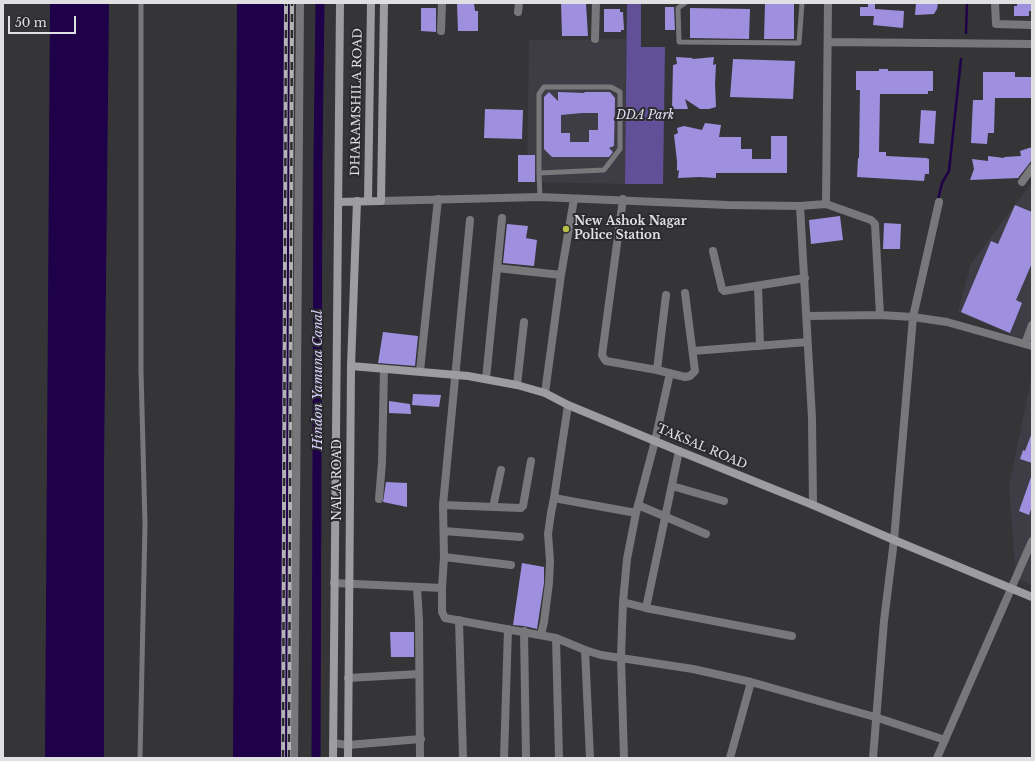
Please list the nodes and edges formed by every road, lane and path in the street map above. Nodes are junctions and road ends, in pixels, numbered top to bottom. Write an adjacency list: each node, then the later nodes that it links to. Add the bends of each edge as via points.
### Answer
1 (141, 3): 107 (lane, via 141,371 145,524)
2 (300, 3): 108 (street)
3 (340, 3): 29 (street, NALA ROAD)
4 (371, 3): 27 (street, DHARAMSHILA ROAD)
5 (384, 3): 28 (street, DHARAMSHILA ROAD)
6 (442, 3): 15 (street)
7 (519, 3): 13 (street)
8 (596, 3): 16 (street)
9 (685, 3): 10 (lane, via 678,8 679,42 792,43 799,43)
10 (802, 3)
11 (828, 3): 17 (street)
12 (995, 3): 14 (street, via 996,24)
13 (518, 12)
14 (1032, 25)
15 (441, 31)
16 (595, 39)
17 (828, 42): 18 (street); 31 (street)
18 (1032, 44)
19 (1032, 168): 21 (street)
20 (539, 172): 20 (lane, via 539,94 544,87 611,87 620,92 620,149 604,170); 22 (lane)
21 (1022, 182)
22 (540, 197): 23 (street); 24 (street)
23 (438, 199): 28 (street); 54 (street)
24 (574, 199): 25 (street); 37 (street)
25 (623, 199): 32 (street); 53 (street, via 602,355 606,361)
26 (356, 201): 27 (street); 29 (street); 51 (street, NALA ROAD)
27 (368, 201): 28 (street)
28 (380, 201)
29 (338, 202): 77 (street, NALA ROAD)
30 (939, 202): 44 (street)
31 (826, 204): 32 (street); 42 (street, via 874,221)
32 (800, 206): 38 (street)
33 (502, 218): 36 (street)
34 (470, 220): 56 (street)
35 (713, 251): 39 (street, via 723,290)
36 (497, 268): 37 (street); 57 (street)
37 (562, 276): 59 (street)
38 (804, 278): 39 (street); 43 (street)
39 (758, 286): 49 (street)
40 (685, 293): 50 (street)
41 (666, 295): 53 (street)
42 (880, 315): 43 (street); 44 (street)
43 (807, 316): 47 (street)
44 (913, 317): 48 (street, via 947,322); 79 (street)
45 (524, 322): 58 (street)
46 (1032, 325): 48 (street)
47 (807, 342): 49 (street); 70 (street, via 812,418)
48 (1029, 345)
49 (760, 346): 50 (street)
50 (693, 351): 55 (street, via 693,374 685,377)
51 (350, 366): 52 (street, TAKSAL ROAD); 78 (street, NALA ROAD)
52 (384, 369): 54 (street, TAKSAL ROAD); 67 (street)
53 (657, 370): 55 (street)
54 (420, 371): 56 (street, TAKSAL ROAD)
55 (670, 373): 61 (street)
56 (455, 375): 57 (street, TAKSAL ROAD); 69 (street)
57 (486, 379): 58 (street, TAKSAL ROAD)
58 (517, 385): 59 (street, TAKSAL ROAD)
59 (545, 393): 60 (street, TAKSAL ROAD)
60 (568, 405): 61 (street, TAKSAL ROAD); 66 (street)
61 (655, 441): 62 (street, TAKSAL ROAD); 72 (street)
62 (679, 451): 65 (street); 70 (street, TAKSAL ROAD)
63 (531, 461): 71 (street, via 523,506)
64 (501, 470): 71 (street)
65 (672, 486): 68 (street); 73 (street)
66 (554, 498): 72 (street); 94 (street, via 548,534 549,583)
67 (379, 499)
68 (724, 501)
69 (443, 505): 71 (street); 74 (street)
70 (813, 505): 79 (street, TAKSAL ROAD)
71 (492, 507)
72 (637, 509): 73 (street); 89 (street, via 627,559)
73 (666, 516): 75 (street); 90 (street)
74 (444, 531): 76 (street); 81 (street)
75 (706, 534)
76 (520, 537)
77 (334, 539): 78 (street); 83 (street, NALA ROAD)
78 (350, 540): 84 (street, NALA ROAD)
79 (894, 540): 87 (street, TAKSAL ROAD); 102 (street)
80 (1032, 541): 87 (street)
81 (444, 557): 82 (street); 86 (street)
82 (511, 565)
83 (334, 583): 84 (street); 105 (street, NALA ROAD)
84 (349, 584): 85 (street); 100 (street, NALA ROAD)
85 (417, 587): 86 (street); 99 (street)
86 (442, 588): 91 (street, via 445,618)
87 (1012, 588): 88 (street, TAKSAL ROAD); 104 (street)
88 (1032, 597)
89 (623, 602): 90 (street); 98 (street)
90 (646, 608): 95 (street)
91 (459, 620): 92 (street); 112 (street)
92 (508, 629): 93 (street); 113 (street)
93 (524, 632): 94 (street); 114 (street)
94 (541, 635): 96 (street)
95 (792, 636)
96 (556, 638): 97 (street); 115 (street)
97 (585, 650): 98 (street); 116 (street)
98 (621, 657): 101 (street); 117 (street)
99 (419, 674): 100 (street); 103 (street)
100 (348, 678): 106 (street, NALA ROAD)
101 (751, 682): 102 (street); 118 (street)
102 (875, 717): 104 (street); 119 (street)
103 (421, 740): 106 (street); 111 (street)
104 (945, 740): 120 (street)
105 (333, 742): 106 (street); 109 (street, NALA ROAD)
106 (348, 745): 110 (street, NALA ROAD)
107 (140, 758)
108 (294, 758)
109 (333, 758)
110 (348, 758)
111 (420, 758)
112 (463, 758)
113 (504, 758)
114 (526, 758)
115 (559, 758)
116 (590, 758)
117 (624, 758)
118 (730, 758)
119 (872, 758)
120 (937, 758)

